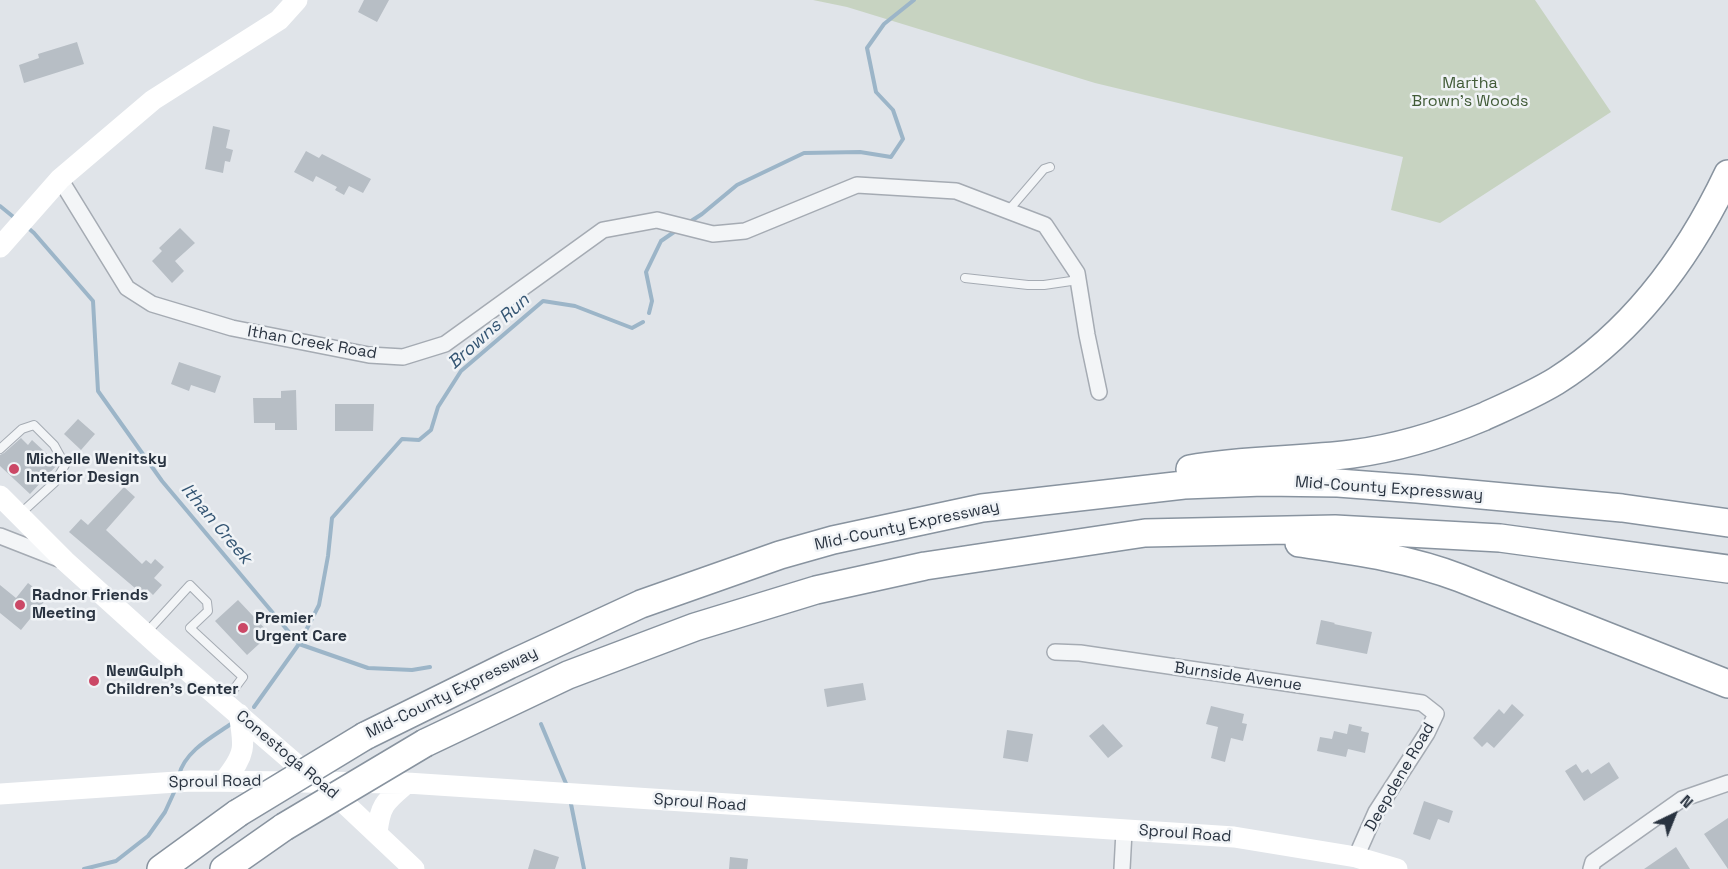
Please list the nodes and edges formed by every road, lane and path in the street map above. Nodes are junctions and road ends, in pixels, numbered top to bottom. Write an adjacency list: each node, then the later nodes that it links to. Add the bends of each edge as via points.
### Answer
1 (297, 0): 4 (main road, via 279,20 153,99)
2 (1050, 166): 5 (lane)
3 (1728, 174): 12 (highway, via 1692,241 1628,322 1555,381 1499,410 1420,441 1382,449 1203,467)
4 (60, 179): 5 (street, Ithan Creek Road, via 127,288 152,304 232,328 369,356 403,357 445,345 603,230 657,220 713,234 745,231 857,185 956,191); 6 (main road)
5 (1008, 211): 8 (street, Ithan Creek Road, via 1045,225)
6 (6, 240)
7 (965, 278): 8 (lane, via 1028,285)
8 (1078, 280): 9 (street, Ithan Creek Road)
9 (1099, 392)
10 (0, 448): 13 (lane, via 21,429 34,425 54,445 65,465 55,482)
11 (0, 496): 13 (main road, Conestoga Road)
12 (982, 508): 14 (highway, Mid-County Expressway, via 1184,485 1338,483 1611,507); 32 (highway, Mid-County Expressway, bridge, via 780,555 641,604 365,736 238,813)
13 (19, 515): 17 (main road, Conestoga Road)
14 (1728, 523)
15 (1145, 533): 18 (highway, Mid-County Expressway, via 1335,530 1500,538); 21 (highway, via 1292,542 1419,564); 33 (highway, Mid-County Expressway, bridge, via 925,566 816,590 695,627 568,675 425,743 284,827)
16 (0, 536): 17 (street)
17 (65, 561): 19 (main road, Conestoga Road)
18 (1728, 569)
19 (146, 633): 23 (main road, Conestoga Road); 23 (lane, via 190,585 207,602 208,611 190,628 243,677)
20 (1054, 652): 22 (street, Burnside Avenue)
21 (1728, 684)
22 (1422, 703): 31 (street, Deepdene Road, via 1436,714 1376,812)
23 (232, 708): 24 (main road, via 243,736 243,749 241,759); 25 (main road, Conestoga Road)
24 (224, 781): 25 (main road, Sproul Road); 28 (main road, Sproul Road)
25 (316, 781): 26 (main road, Sproul Road); 30 (main road, Conestoga Road)
26 (407, 783): 29 (main road, Sproul Road); 30 (main road, via 382,806)
27 (1728, 783): 37 (street, via 1682,799 1593,862)
28 (0, 794)
29 (1124, 831): 31 (main road, Sproul Road, via 1234,837); 35 (street)
30 (377, 833): 34 (main road, Conestoga Road)
31 (1356, 857): 36 (main road, Sproul Road)
32 (161, 869)
33 (224, 869)
34 (414, 869)
35 (1122, 869)
36 (1397, 869)
37 (1591, 869)

